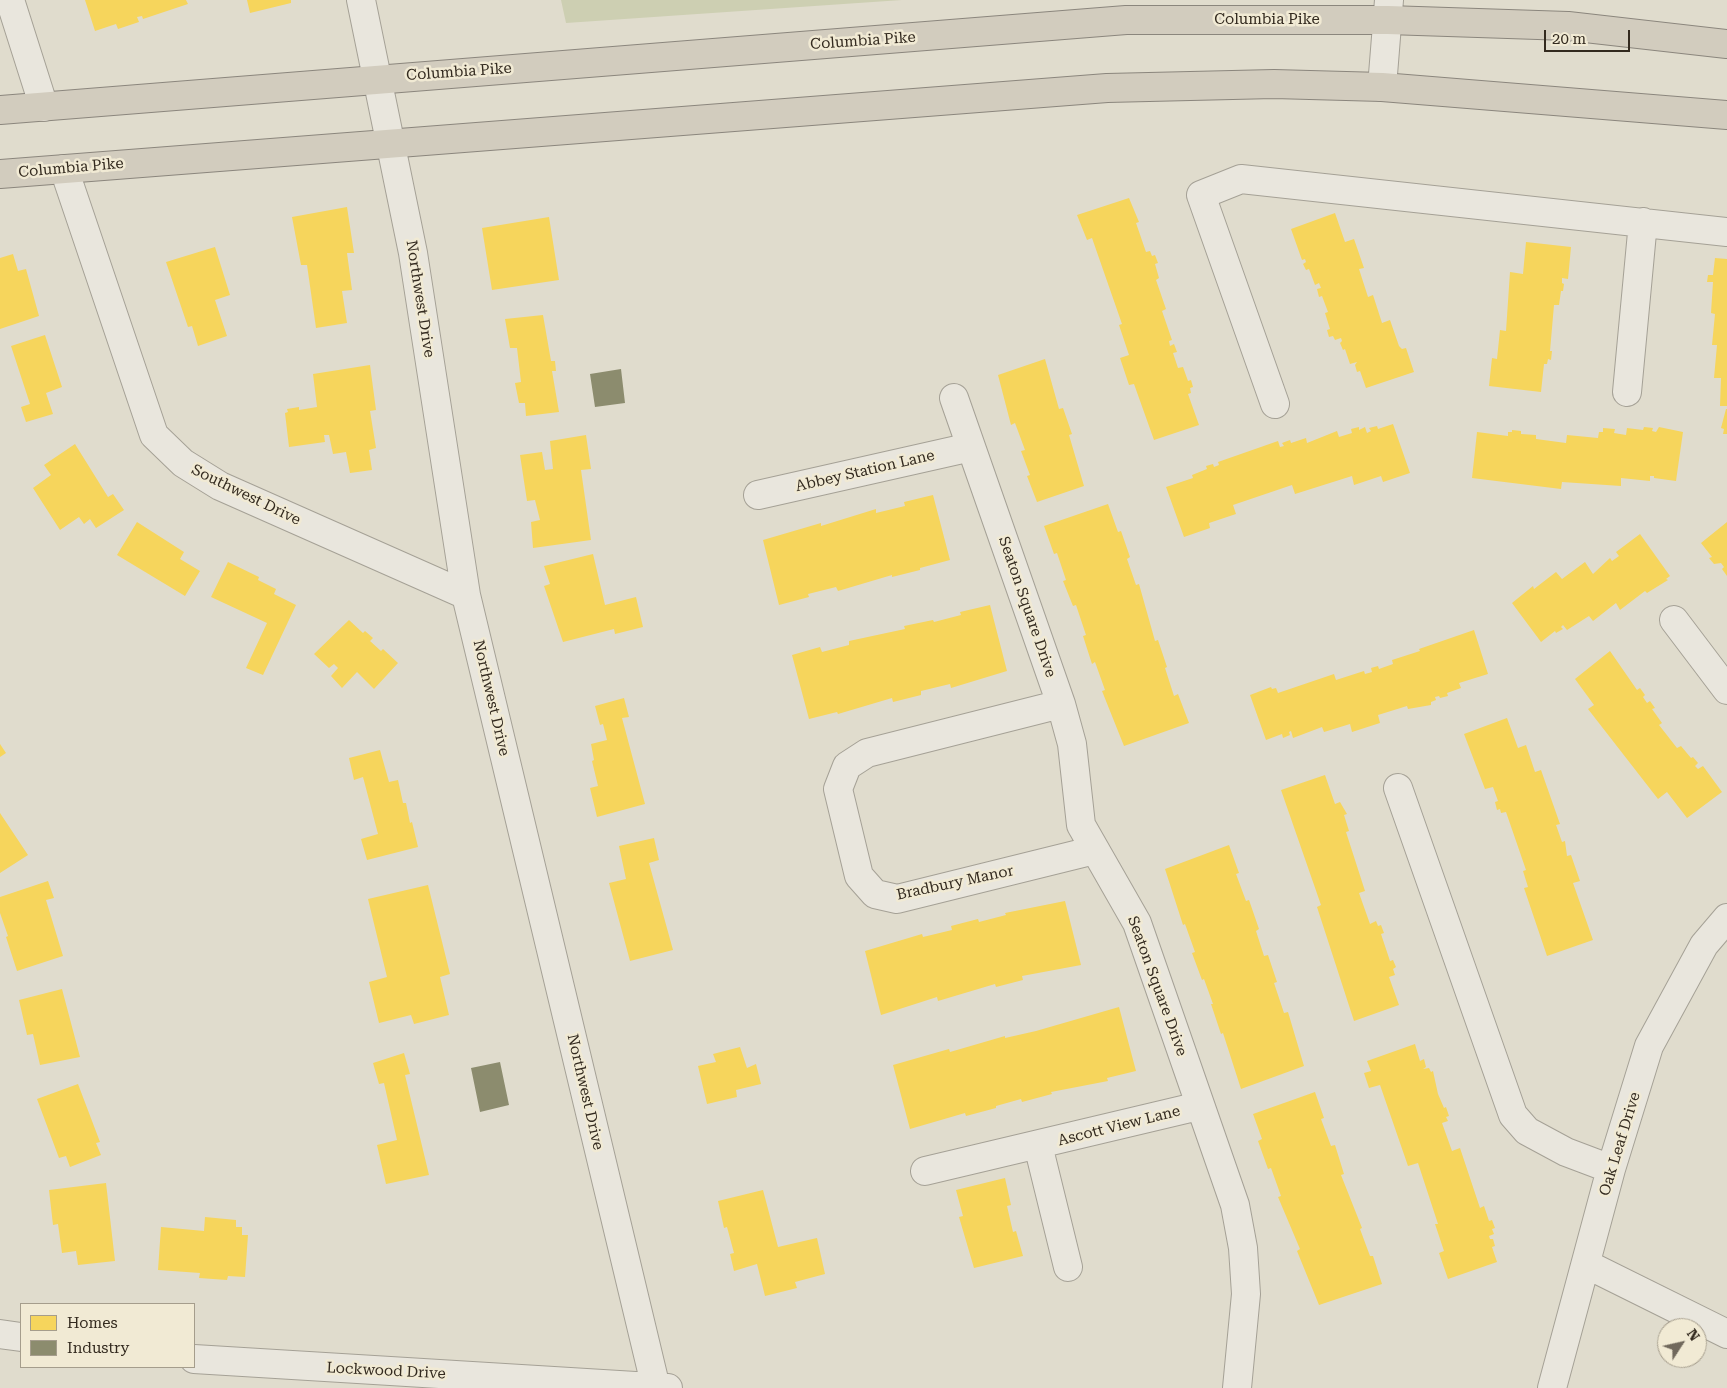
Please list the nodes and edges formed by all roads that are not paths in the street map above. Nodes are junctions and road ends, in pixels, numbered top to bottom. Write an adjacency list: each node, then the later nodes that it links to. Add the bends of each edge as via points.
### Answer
1 (10, 0): 7 (street)
2 (362, 0): 5 (street, Northwest Drive)
3 (1389, 10): 4 (highway, Columbia Pike); 5 (highway, Columbia Pike, via 1126,20); 6 (street)
4 (1727, 44)
5 (378, 78): 7 (highway, Columbia Pike); 10 (street, Northwest Drive)
6 (1382, 87): 9 (highway, Columbia Pike); 10 (highway, Columbia Pike, via 1274,84 1107,88)
7 (44, 107): 8 (highway, Columbia Pike)
8 (0, 110)
9 (1727, 115)
10 (392, 143): 11 (highway, Columbia Pike); 20 (street, Northwest Drive, via 413,254)
11 (64, 169): 12 (highway, Columbia Pike); 20 (street, Southwest Drive, via 154,435 183,463 220,486)
12 (0, 174)
13 (1643, 222): 14 (street); 15 (street); 17 (street, via 1241,179 1201,195)
14 (1727, 232)
15 (1627, 392)
16 (954, 398): 18 (street, Seaton Square Drive)
17 (1275, 404)
18 (972, 447): 19 (street, Abbey Station Lane); 23 (street, Seaton Square Drive)
19 (758, 495)
20 (466, 595): 37 (street, Northwest Drive)
21 (1674, 620): 22 (street)
22 (1727, 690)
23 (1061, 704): 25 (street, Seaton Square Drive, via 1072,744 1081,825); 25 (street, Bradbury Manor, via 867,753 847,766 838,789 859,876 875,894 882,896 897,899)
24 (1398, 788): 29 (street, via 1513,1115 1527,1131 1566,1152)
25 (1095, 850): 27 (street, Seaton Square Drive, via 1137,923)
26 (1727, 918): 29 (street, Oak Leaf Drive, via 1704,945 1650,1046)
27 (1199, 1106): 28 (street, Ascott View Lane); 38 (street, Seaton Square Drive, via 1235,1205 1243,1248 1246,1294)
28 (1038, 1145): 30 (street, Ascott View Lane); 32 (street, Ascott View Lane)
29 (1611, 1169): 31 (street, Oak Leaf Drive)
30 (925, 1171)
31 (1586, 1264): 34 (street); 39 (street, Oak Leaf Drive)
32 (1068, 1267)
33 (0, 1334): 35 (street)
34 (1727, 1334)
35 (20, 1337)
36 (195, 1359): 37 (street, Lockwood Drive)
37 (660, 1388)
38 (1237, 1388)
39 (1552, 1388)

